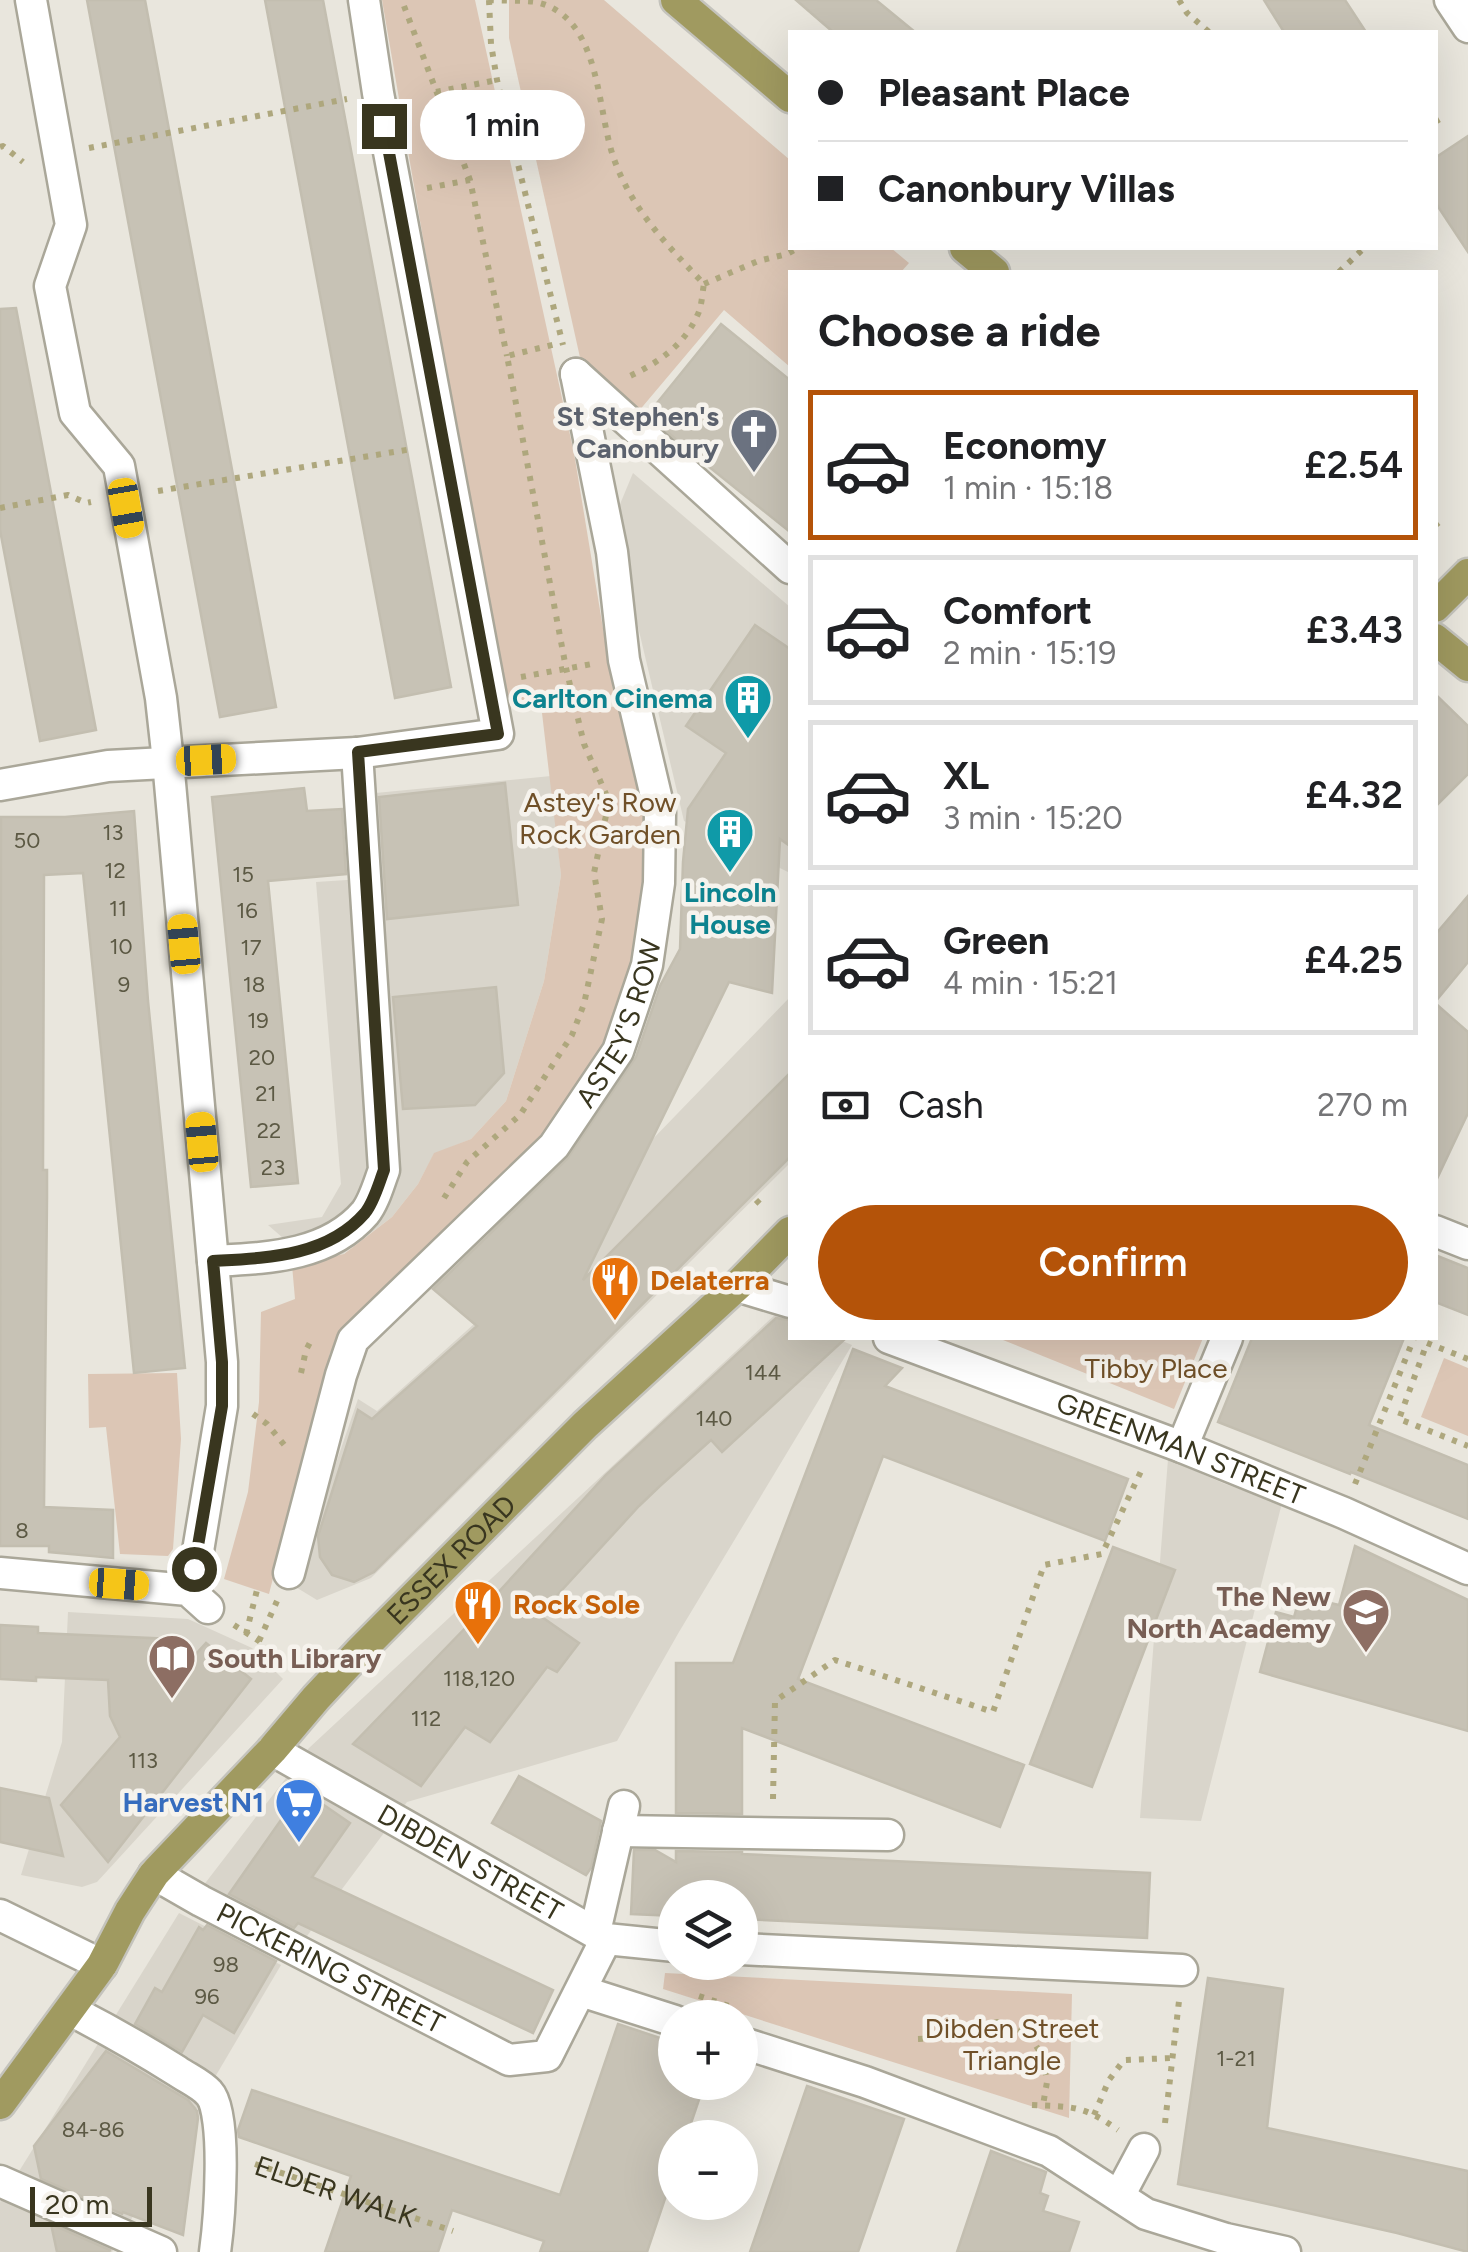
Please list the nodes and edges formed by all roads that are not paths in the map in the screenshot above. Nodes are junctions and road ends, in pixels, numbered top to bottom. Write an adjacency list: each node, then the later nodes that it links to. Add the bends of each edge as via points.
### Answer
1 (31, 0): 15 (street, via 71,225 50,286 75,413 119,466)
2 (364, 0): 14 (street, via 498,734)
3 (676, 0): 6 (main road)
4 (1450, 0): 5 (street)
5 (1468, 27)
6 (788, 95)
7 (967, 250): 8 (main road)
8 (992, 270)
9 (788, 566): 28 (street, ASTEY'S ROW, via 576,374 612,552 624,660 660,813 659,884 647,965 618,1051 554,1146 353,1340)
10 (1468, 574): 11 (main road)
11 (1438, 604)
12 (1438, 641): 13 (main road)
13 (1468, 666)
14 (358, 752): 15 (street); 20 (street, via 384,1170 367,1211 328,1241 289,1254)
15 (168, 761): 16 (street); 20 (street)
16 (0, 785)
17 (1438, 1233): 19 (street)
18 (788, 1234): 21 (main road, ESSEX ROAD)
19 (1468, 1244)
20 (213, 1261): 27 (street, via 222,1406 194,1569 198,1599)
21 (737, 1286): 22 (street); 29 (main road, ESSEX ROAD, via 586,1425 361,1650)
22 (788, 1301)
23 (894, 1340): 25 (street, GREENMAN STREET)
24 (1226, 1340): 25 (street)
25 (1182, 1447): 26 (street, GREENMAN STREET)
26 (1468, 1569)
27 (0, 1572)
28 (288, 1573)
29 (272, 1750): 31 (main road, ESSEX ROAD); 33 (street, DIBDEN STREET)
30 (888, 1834): 33 (street, via 773,1833 621,1819)
31 (154, 1874): 36 (main road, ESSEX ROAD); 38 (street, PICKERING STREET, via 509,2060 546,2056)
32 (0, 1915): 36 (street)
33 (600, 1935): 34 (street, DIBDEN STREET); 38 (street)
34 (658, 1944)
35 (758, 1950): 37 (street)
36 (102, 1965): 39 (main road, ESSEX ROAD)
37 (1182, 1970)
38 (581, 1991): 40 (street)
39 (70, 2010): 42 (main road, ESSEX ROAD); 47 (street, ELDER WALK, via 211,2094 219,2152)
40 (658, 2016)
41 (758, 2048): 45 (street, via 1049,2151)
42 (0, 2104)
43 (1144, 2149): 45 (street)
44 (0, 2181): 46 (street)
45 (1119, 2196): 48 (street, via 1146,2214)
46 (161, 2252)
47 (215, 2252)
48 (1285, 2252)

